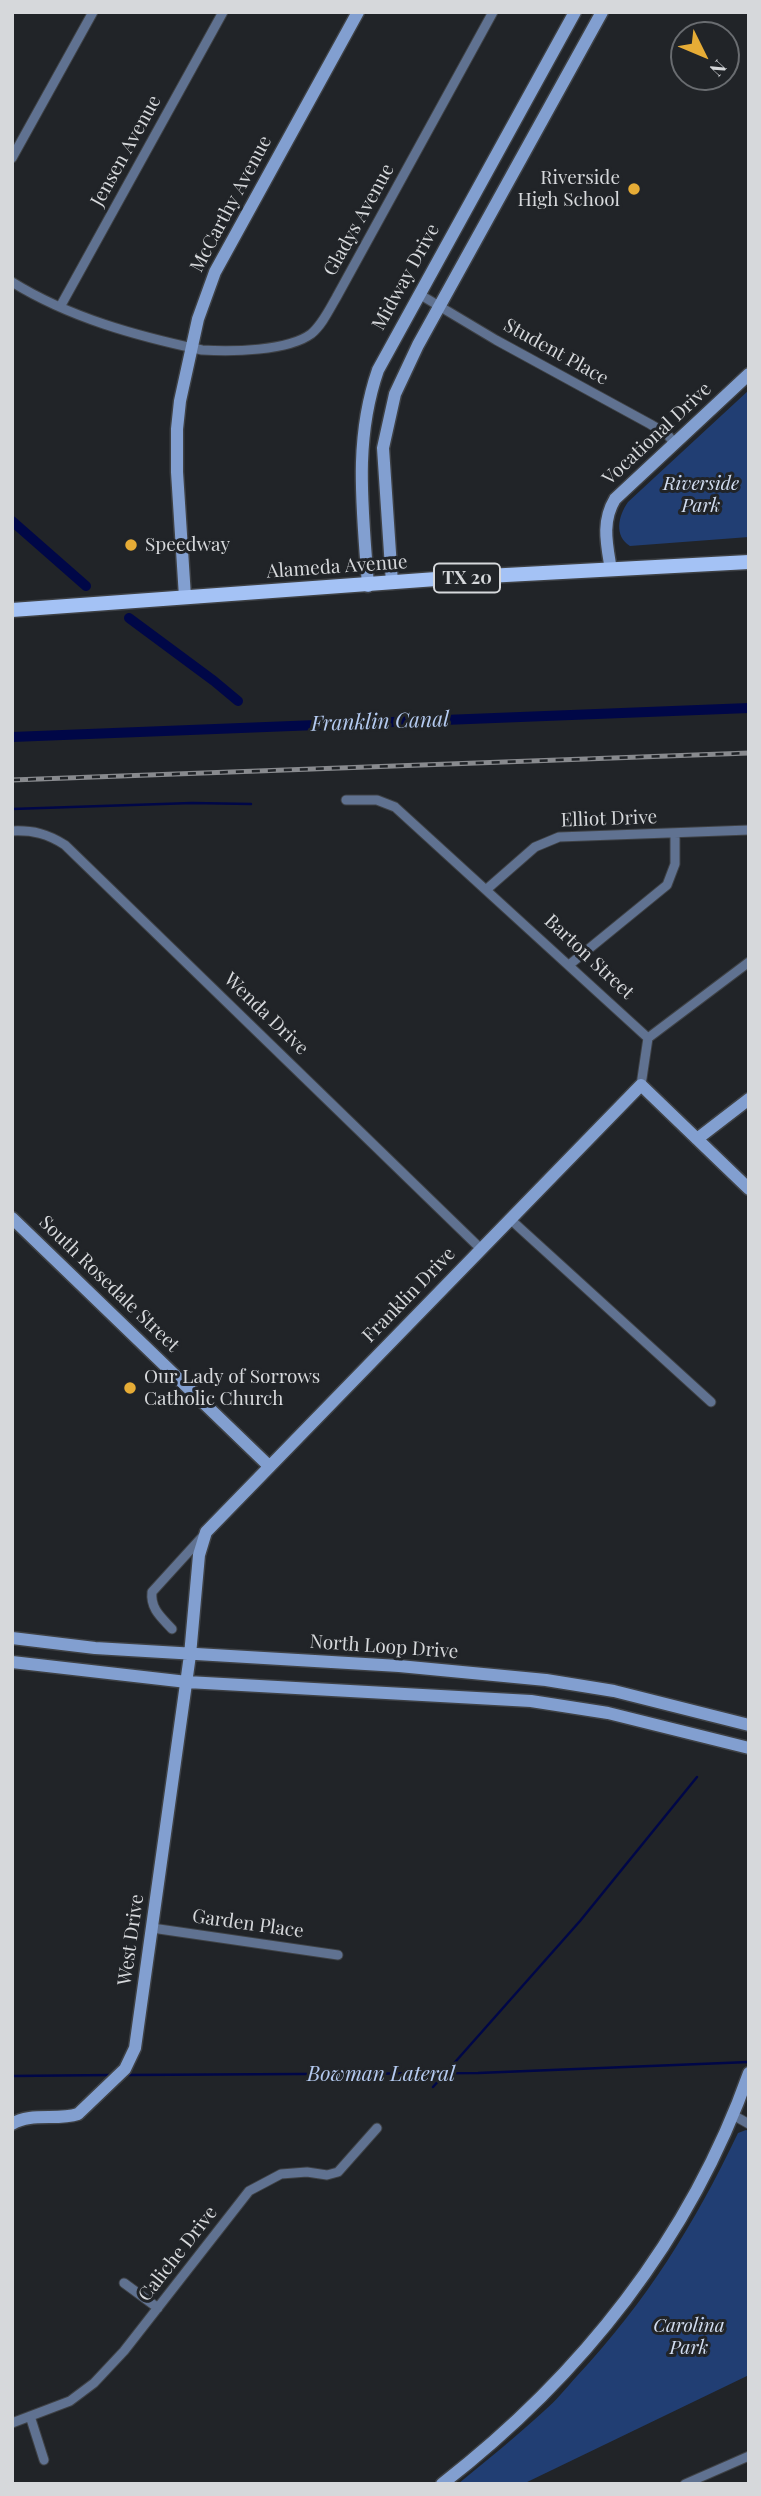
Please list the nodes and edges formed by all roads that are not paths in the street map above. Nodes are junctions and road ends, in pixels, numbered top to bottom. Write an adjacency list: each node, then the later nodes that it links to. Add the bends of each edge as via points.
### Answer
1 (93, 12): 7 (street)
2 (223, 12): 11 (street, Jensen Avenue)
3 (358, 12): 12 (main road, McCarthy Avenue, via 215,272)
4 (493, 12): 12 (street, Gladys Avenue, via 319,326 304,339 278,346 215,351)
5 (575, 12): 9 (main road, Midway Drive)
6 (602, 12): 10 (main road)
7 (12, 158)
8 (12, 282): 11 (street, Gladys Avenue)
9 (419, 294): 10 (street, Student Place); 18 (main road, Midway Drive, via 378,370 364,420 361,484)
10 (440, 306): 14 (street, Student Place, via 650,424); 17 (main road, via 395,394 385,430)
11 (60, 307): 12 (street, Gladys Avenue)
12 (191, 348): 19 (main road, McCarthy Avenue, via 177,429)
13 (749, 374): 14 (main road, Vocational Drive)
14 (674, 443): 16 (main road, Vocational Drive, via 609,509 606,528)
15 (749, 562): 16 (main road, Alameda Avenue / TX 20)
16 (611, 570): 17 (main road, Alameda Avenue / TX 20)
17 (392, 583): 18 (main road, Alameda Avenue / TX 20)
18 (368, 586): 19 (main road, Alameda Avenue / TX 20)
19 (185, 597): 20 (main road, Alameda Avenue / TX 20)
20 (12, 610)
21 (346, 800): 25 (street, Barton Street, via 377,800 395,807)
22 (749, 830): 24 (street, Elliot Drive)
23 (12, 831): 35 (street, Wenda Drive, via 35,831 65,845)
24 (675, 834): 25 (street, Elliot Drive, via 559,837 536,848); 27 (street, via 675,864 667,885)
25 (487, 888): 27 (street, Barton Street)
26 (749, 962): 28 (street)
27 (569, 965): 28 (street, Barton Street)
28 (648, 1038): 29 (street)
29 (641, 1085): 31 (main road); 34 (main road, Franklin Drive)
30 (749, 1098): 31 (main road)
31 (697, 1139): 32 (main road)
32 (749, 1189)
33 (12, 1218): 37 (main road, South Rosedale Street)
34 (510, 1219): 35 (main road, Franklin Drive); 36 (street)
35 (481, 1249): 37 (main road, Franklin Drive)
36 (710, 1402)
37 (269, 1466): 38 (main road, Franklin Drive)
38 (206, 1532): 39 (street, Franklin Drive, via 152,1592 151,1603); 41 (main road, via 199,1555)
39 (172, 1629)
40 (12, 1638): 41 (main road, North Loop Drive)
41 (190, 1655): 43 (main road); 44 (main road, North Loop Drive, via 427,1668)
42 (12, 1662): 43 (main road)
43 (187, 1682): 45 (main road, via 531,1701); 48 (main road, West Drive)
44 (614, 1691): 45 (main road); 46 (main road, North Loop Drive)
45 (608, 1713): 47 (main road)
46 (749, 1725)
47 (749, 1748)
48 (152, 1928): 49 (street, Garden Place); 52 (main road, West Drive, via 135,2048 125,2069 83,2111 70,2117 24,2119)
49 (338, 1955)
50 (747, 2078): 51 (main road)
51 (733, 2115): 53 (street); 61 (main road, via 690,2206 602,2333 535,2404)
52 (12, 2124)
53 (749, 2124)
54 (377, 2128): 56 (street, Caliche Drive, via 338,2172 281,2174 249,2191)
55 (124, 2283): 56 (street)
56 (158, 2308): 57 (street, Caliche Drive, via 87,2390)
57 (30, 2416): 58 (street, Caliche Drive); 60 (street)
58 (12, 2423)
59 (749, 2456): 62 (street)
60 (44, 2460)
61 (442, 2484)
62 (685, 2484)

